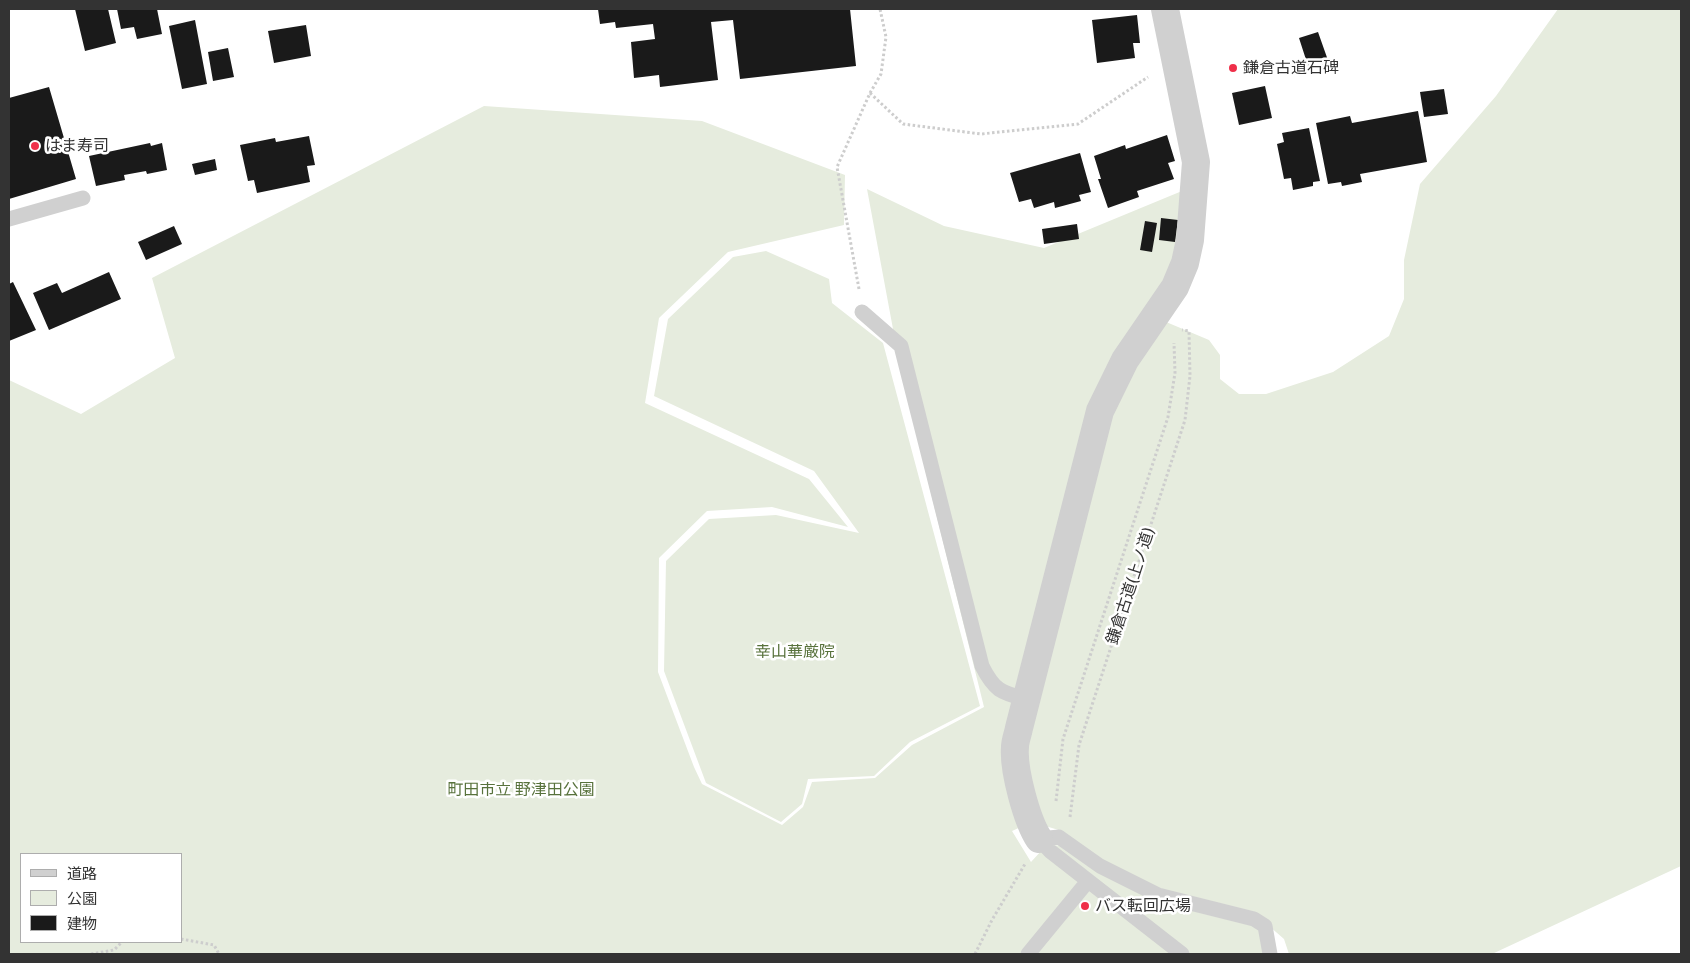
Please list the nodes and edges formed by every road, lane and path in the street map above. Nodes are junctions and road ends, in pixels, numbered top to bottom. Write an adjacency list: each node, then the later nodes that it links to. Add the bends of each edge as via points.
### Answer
1 (880, 9): 4 (path, via 886,37 881,74)
2 (1165, 9): 3 (street)
3 (1174, 60): 4 (path, via 1078,124 981,134 903,124); 7 (street, via 1194,154 1195,191 1185,263 1175,287)
4 (870, 93): 8 (path, via 838,167)
5 (82, 198): 6 (lane)
6 (9, 219)
7 (1159, 310): 10 (street, via 1125,360 1100,412); 11 (path, via 1174,330 1175,373 1168,417 1063,739)
8 (862, 312): 10 (lane, via 901,346 982,666 990,683 1006,694)
9 (1189, 331): 11 (path, 鎌倉古道(上ノ道), via 1190,376 1185,420)
10 (1026, 699): 11 (street, via 1015,747 1016,765 1031,825)
11 (1053, 839): 12 (lane, via 1050,851); 17 (path, via 992,920); 20 (lane, via 1158,895 1254,919 1265,926)
12 (1088, 881): 18 (lane); 19 (lane)
13 (182, 939): 16 (path, via 214,945)
14 (121, 943): 15 (path, via 114,950)
15 (91, 954)
16 (219, 954)
17 (975, 954)
18 (1028, 954)
19 (1182, 954)
20 (1270, 954)

